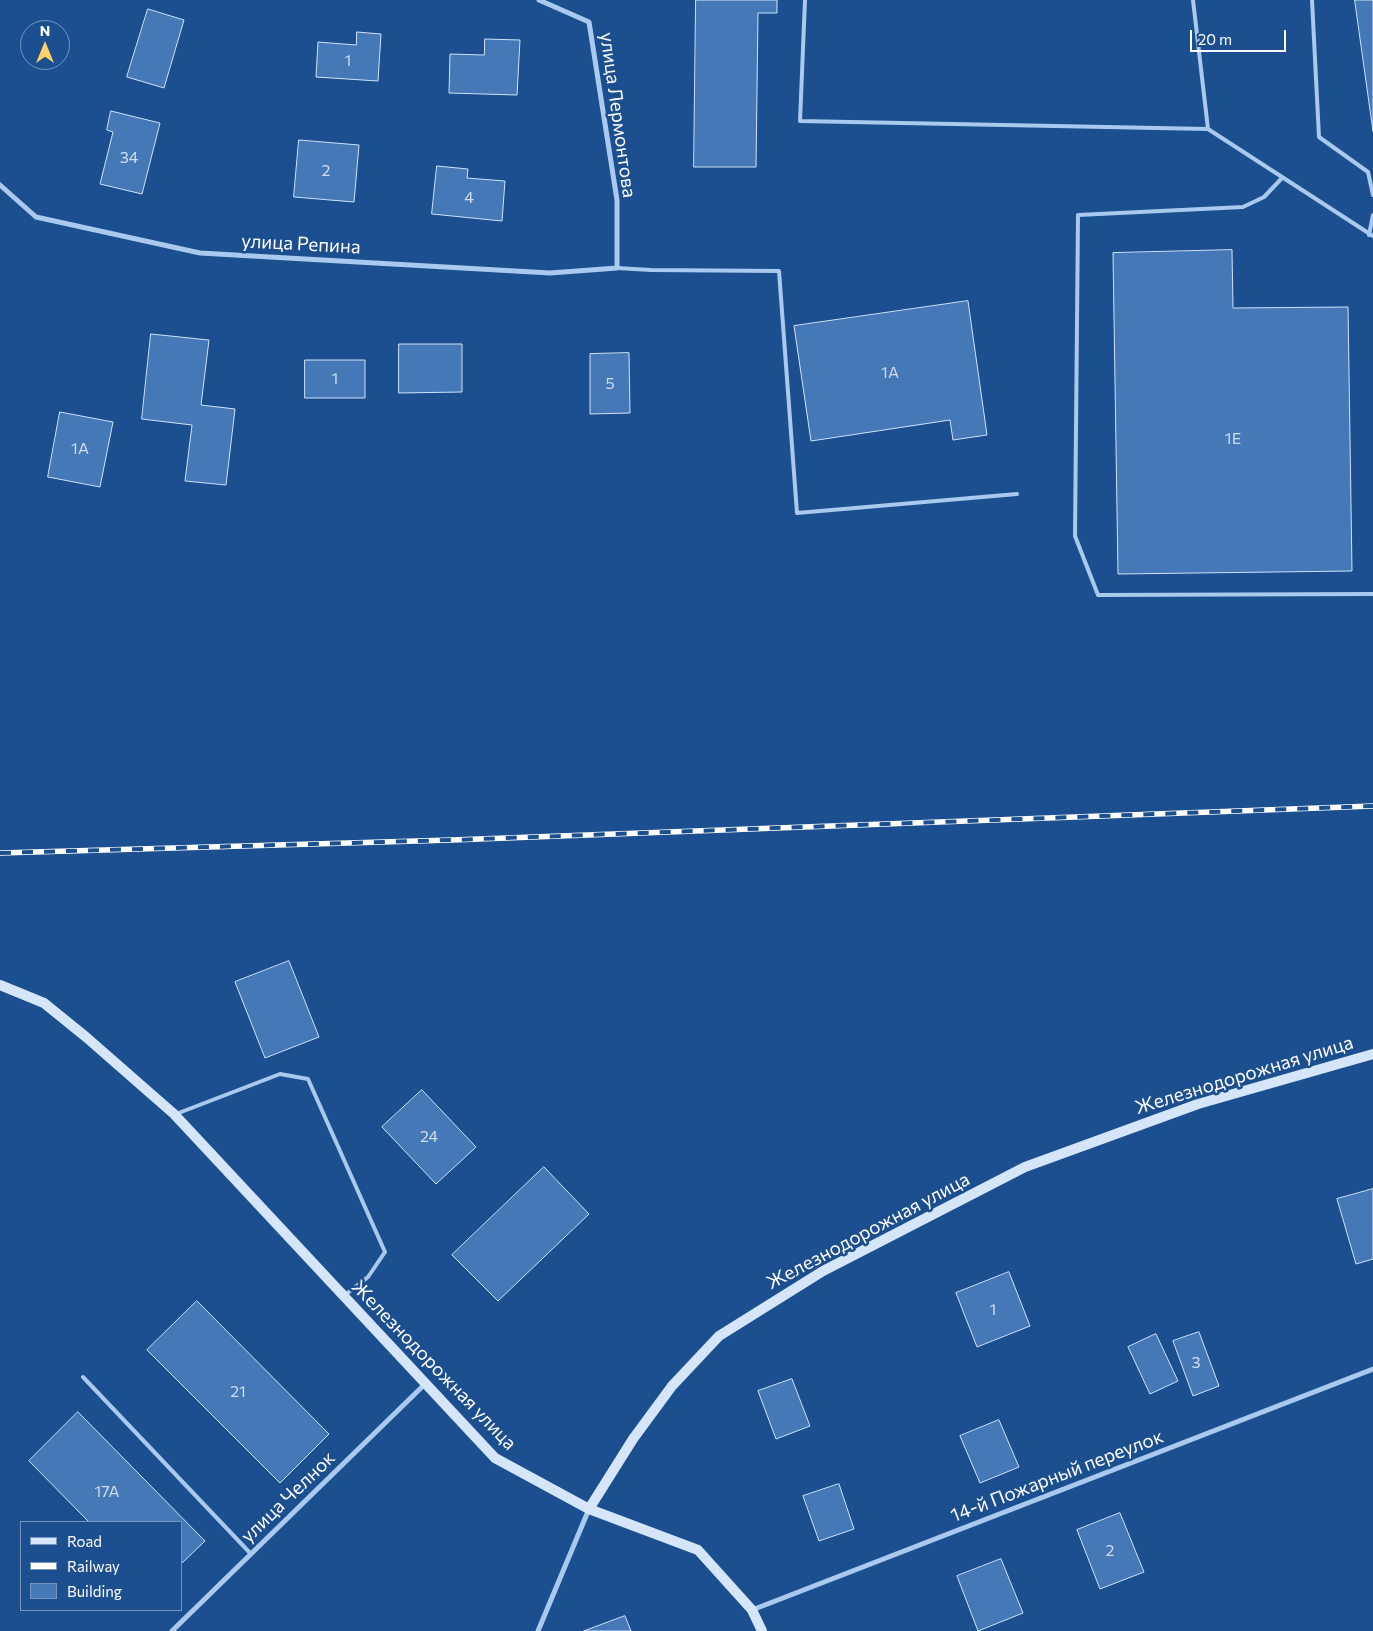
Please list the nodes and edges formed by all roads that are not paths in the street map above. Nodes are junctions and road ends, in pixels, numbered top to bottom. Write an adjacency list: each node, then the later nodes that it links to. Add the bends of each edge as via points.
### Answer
1 (539, 0): 11 (street, улица Лермонтова, via 589,22 617,200)
2 (805, 0): 5 (lane, via 800,121)
3 (1193, 0): 5 (lane)
4 (1312, 0): 8 (lane, via 1320,137 1368,172)
5 (1208, 129): 6 (lane)
6 (1282, 178): 10 (lane); 13 (lane, via 1264,197 1243,207 1078,215 1075,536 1098,595)
7 (0, 184): 11 (street, улица Репина, via 36,217 200,253 550,273)
8 (1373, 195)
9 (1373, 215): 10 (lane)
10 (1371, 236)
11 (617, 268): 12 (lane, via 779,272 797,514)
12 (1017, 494)
13 (1373, 594)
14 (0, 985): 16 (street, Железнодорожная улица, via 44,1003)
15 (1373, 1054): 21 (street, Железнодорожная улица, via 1198,1104 1025,1167 823,1271 720,1336 672,1386 633,1439)
16 (174, 1114): 17 (street, Железнодорожная улица); 17 (lane, via 280,1074 308,1079 385,1252 368,1277)
17 (343, 1297): 20 (street, Железнодорожная улица)
18 (1373, 1369): 23 (street, 14-й Пожарный переулок)
19 (83, 1377): 22 (lane)
20 (425, 1384): 21 (street, Железнодорожная улица, via 495,1458); 22 (street, улица Челнок)
21 (589, 1510): 23 (street, via 698,1550); 25 (street)
22 (251, 1554): 24 (street, улица Челнок)
23 (752, 1610): 26 (street)
24 (172, 1631)
25 (538, 1631)
26 (762, 1631)

